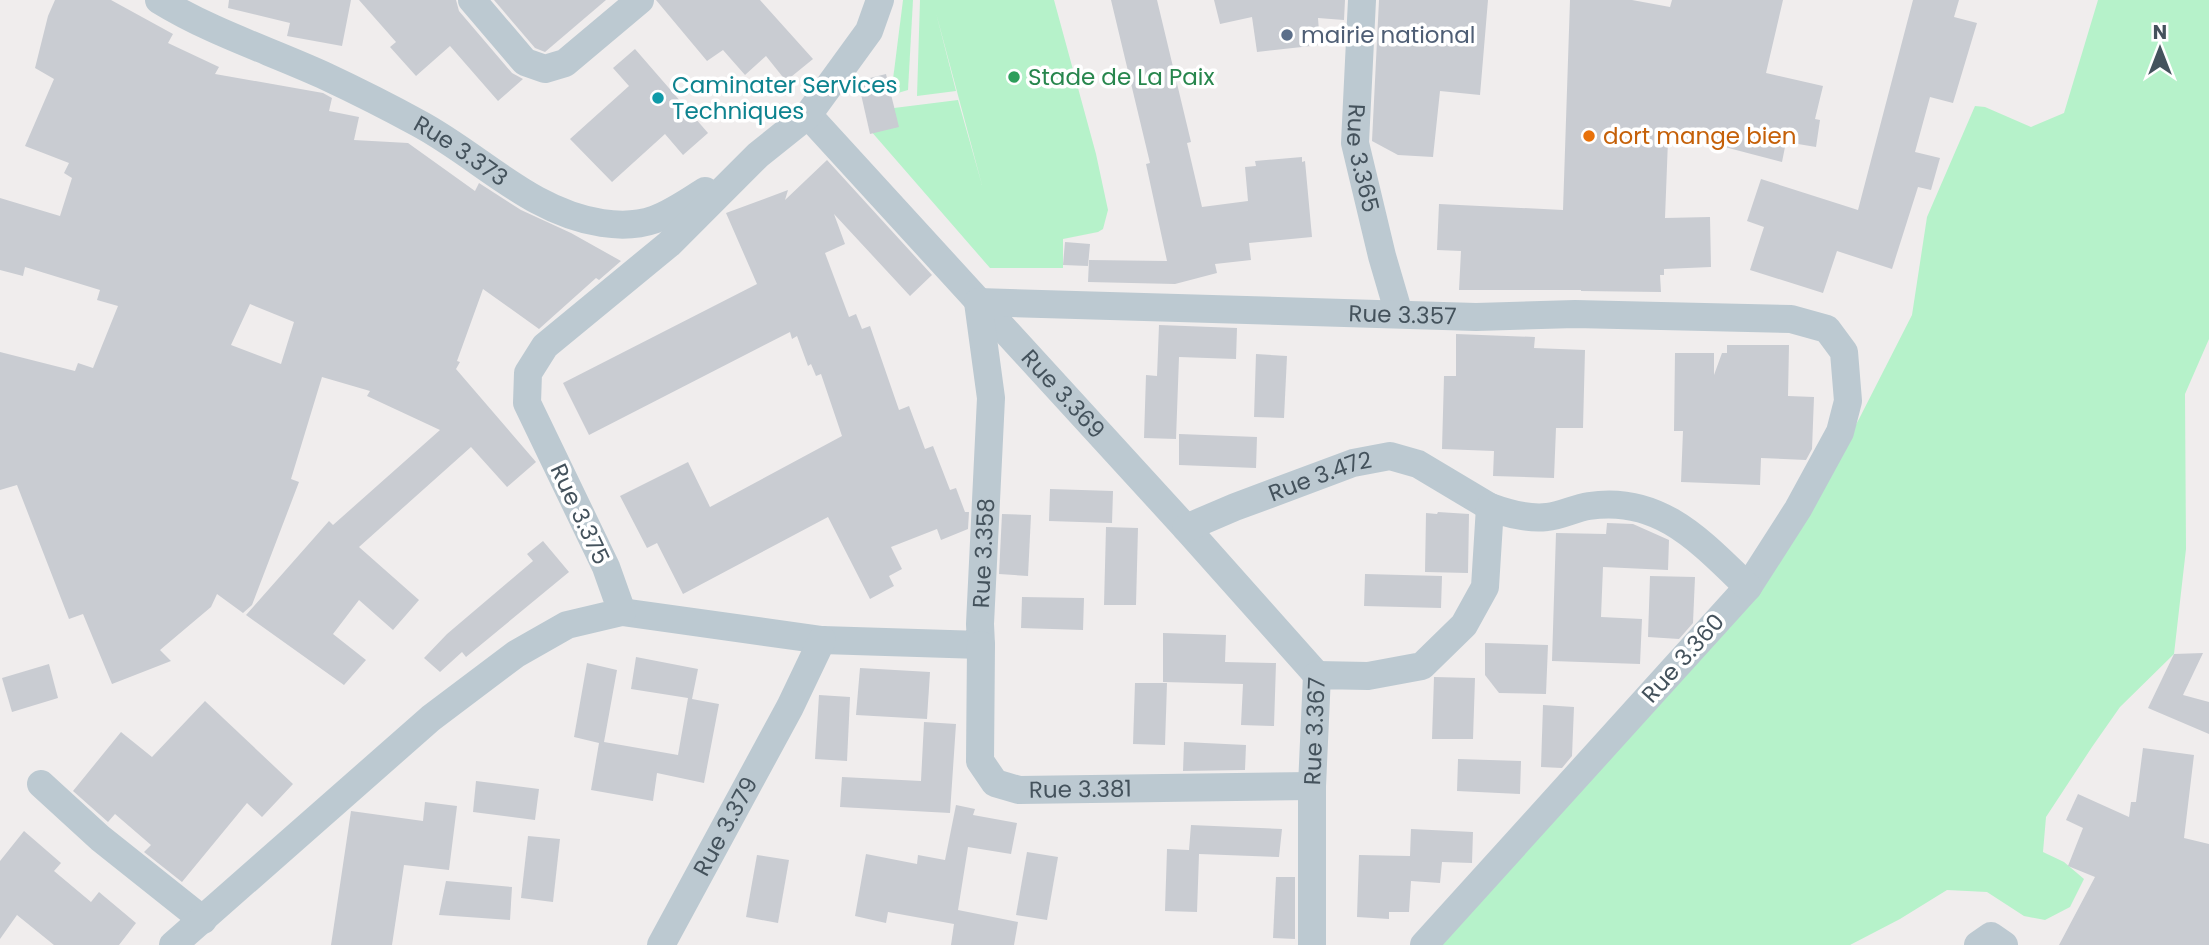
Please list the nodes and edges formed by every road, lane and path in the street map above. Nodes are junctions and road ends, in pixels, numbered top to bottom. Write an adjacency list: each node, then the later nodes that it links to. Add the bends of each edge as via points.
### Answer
1 (159, 0): 7 (street, Rue 3.373, via 191,20 323,76 420,124 517,190 576,218 637,226 669,214)
2 (472, 0): 3 (street, via 525,62 545,69 565,63)
3 (640, 0)
4 (880, 0): 6 (street, Rue 3.375, via 869,31)
5 (1362, 0): 9 (street, Rue 3.365, via 1355,143)
6 (808, 115): 7 (street, Rue 3.375); 8 (street, Rue 3.369)
7 (758, 155): 14 (street, Rue 3.375, via 669,244 545,346 528,373 527,403 606,568)
8 (978, 302): 9 (street, Rue 3.357); 12 (street, Rue 3.369); 16 (street, Rue 3.358, via 990,398)
9 (1399, 314): 10 (street, Rue 3.357, via 1764,318)
10 (1826, 328): 13 (street, Rue 3.360, via 1844,352 1848,401 1840,432)
11 (1490, 507): 12 (street, Rue 3.472, via 1418,464 1390,456 1353,463); 13 (street, via 1527,517 1617,504 1654,512 1690,533); 17 (street, Rue 3.367, via 1485,587 1464,625 1422,666 1368,676)
12 (1186, 528): 17 (street, Rue 3.369)
13 (1748, 587): 24 (street, Rue 3.360)
14 (622, 612): 15 (street); 20 (street, via 567,625 516,654 431,718)
15 (822, 640): 16 (street); 22 (street, Rue 3.379)
16 (981, 645): 19 (street, Rue 3.381, via 980,761 995,783 1019,790)
17 (1317, 675): 19 (street, Rue 3.367)
18 (41, 784): 20 (street)
19 (1312, 786): 23 (street, Rue 3.367)
20 (203, 920): 21 (street)
21 (173, 945)
22 (661, 945)
23 (1312, 945)
24 (1423, 945)

